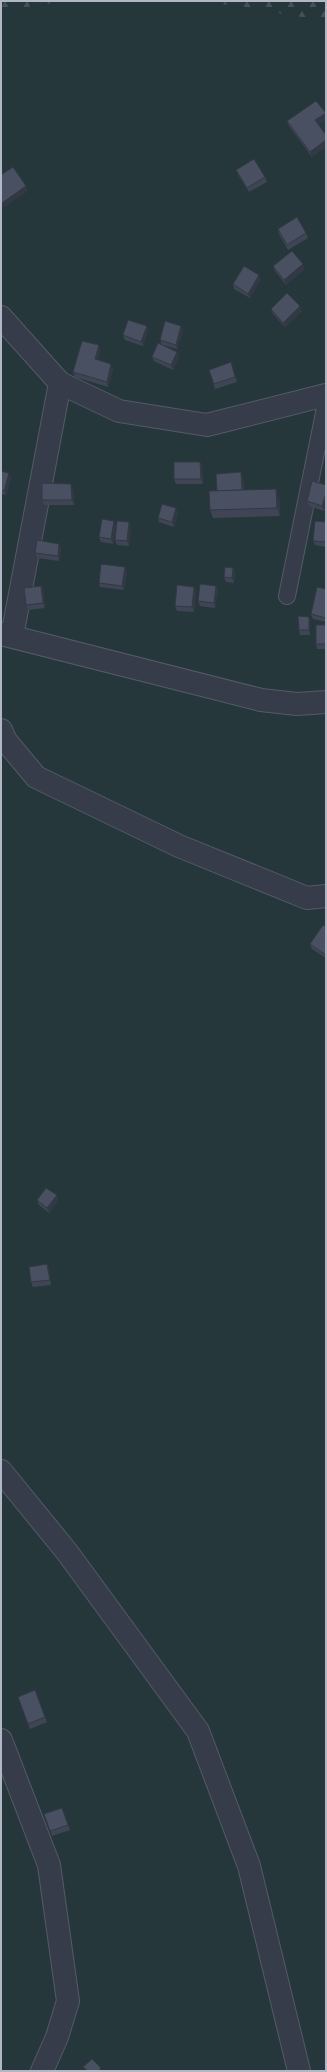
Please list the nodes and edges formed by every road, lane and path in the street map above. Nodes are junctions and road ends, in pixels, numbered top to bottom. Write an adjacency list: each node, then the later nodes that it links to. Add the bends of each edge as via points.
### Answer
1 (1, 317): 2 (street)
2 (60, 382): 3 (street, via 119,411 207,425); 6 (street)
3 (326, 395)
4 (326, 403): 5 (lane)
5 (287, 596)
6 (7, 635): 7 (street, via 261,700 297,704)
7 (326, 702)
8 (1, 730): 9 (street, via 6,741 36,777 179,846 307,898)
9 (326, 896)
10 (1, 1471): 13 (street, via 67,1552 198,1731 249,1866)
11 (1, 1740): 12 (street, via 49,1865 68,2001 57,2037)
12 (42, 2071)
13 (299, 2071)

